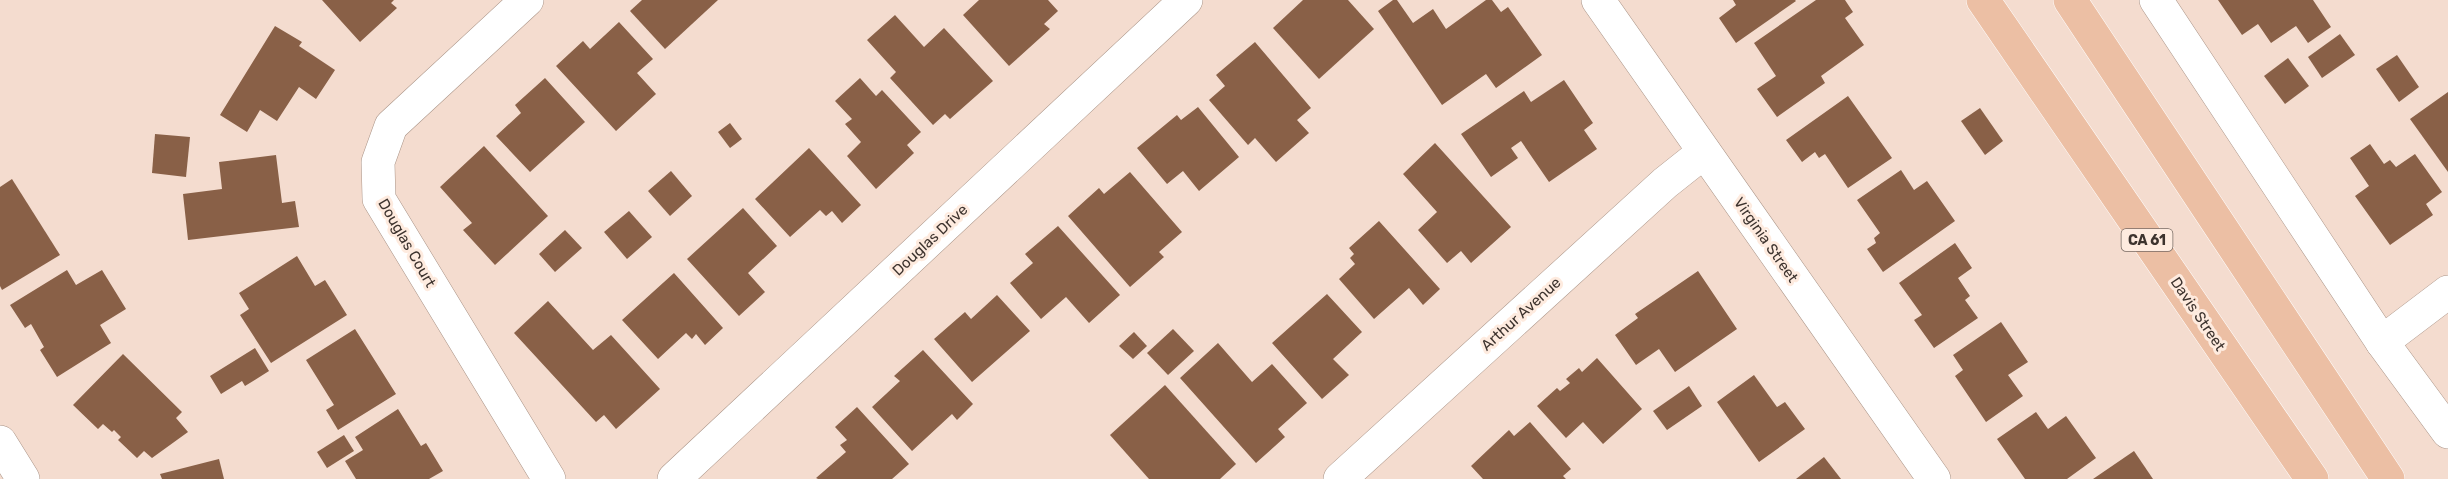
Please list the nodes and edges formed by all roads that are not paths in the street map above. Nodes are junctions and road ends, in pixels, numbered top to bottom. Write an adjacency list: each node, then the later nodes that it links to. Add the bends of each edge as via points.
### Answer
1 (527, 0): 13 (street, Douglas Court, via 391,126 378,162 379,199)
2 (1186, 0): 14 (street, Douglas Drive)
3 (1598, 0): 7 (street, Virginia Street)
4 (1983, 0): 17 (main road, Davis Street / CA 61)
5 (2070, 0): 18 (main road)
6 (2156, 0): 9 (street)
7 (1704, 152): 15 (street, Arthur Avenue, via 1656,191); 16 (street, Virginia Street)
8 (2448, 292): 9 (street)
9 (2382, 342): 10 (street)
10 (2448, 432)
11 (0, 442): 12 (street)
12 (23, 479)
13 (549, 479)
14 (674, 479)
15 (1340, 479)
16 (1934, 479)
17 (2312, 479)
18 (2388, 479)

